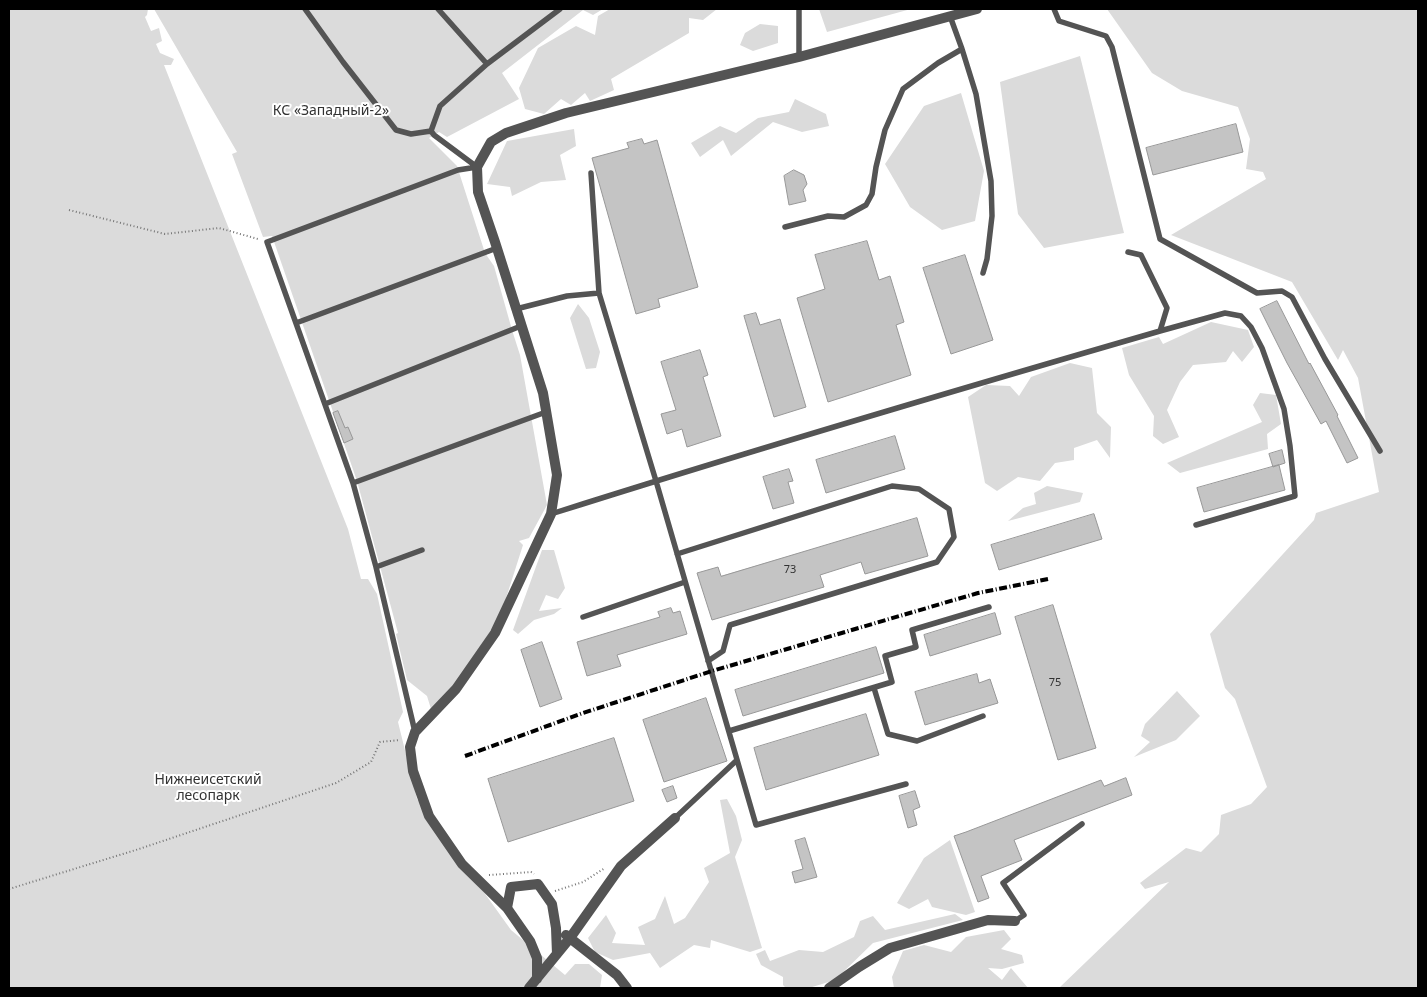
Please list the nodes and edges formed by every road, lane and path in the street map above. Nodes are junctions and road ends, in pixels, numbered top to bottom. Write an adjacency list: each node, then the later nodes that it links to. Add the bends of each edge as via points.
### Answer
1 (305, 9): 11 (lane, via 396,130 411,134)
2 (438, 9): 10 (lane)
3 (560, 9): 10 (lane)
4 (799, 9): 9 (lane)
5 (977, 9): 7 (street)
6 (1054, 9): 27 (lane, via 1059,20 1106,36 1112,47 1160,239 1257,293 1282,291 1292,297)
7 (950, 16): 8 (lane); 9 (street)
8 (962, 50): 15 (lane, via 903,89 885,130 872,194 866,205 844,217 828,216); 19 (lane, via 976,94 991,181 992,216 988,259)
9 (799, 57): 12 (street, via 566,113 506,133 491,142)
10 (487, 64): 11 (lane, via 440,106)
11 (431, 131): 12 (lane)
12 (477, 167): 16 (lane, via 458,170); 17 (street, via 478,192)
13 (591, 172): 20 (lane)
14 (69, 210): 16 (path, via 165,234 219,228)
15 (785, 227)
16 (268, 242): 22 (lane)
17 (497, 248): 21 (street); 22 (lane)
18 (1128, 252): 24 (lane, via 1141,256 1167,308)
19 (983, 273)
20 (599, 293): 21 (lane, via 567,296); 28 (lane)
21 (516, 309): 23 (street)
22 (296, 323): 25 (lane)
23 (522, 326): 25 (lane); 26 (street)
24 (1160, 331): 28 (lane); 31 (lane, via 1225,313 1241,316 1262,348 1284,408 1295,496)
25 (325, 404): 29 (lane)
26 (546, 412): 29 (lane); 30 (street, via 558,475)
27 (1380, 451)
28 (656, 481): 30 (lane); 33 (lane)
29 (353, 483): 34 (lane)
30 (552, 514): 42 (street, via 495,633 456,689)
31 (1196, 525)
32 (422, 550): 34 (lane)
33 (677, 554): 35 (lane); 38 (lane, via 892,486 919,489 949,509 954,537 937,562 730,625 723,651)
34 (376, 567): 42 (lane)
35 (686, 582): 37 (lane); 38 (lane)
36 (989, 607): 39 (lane, via 912,630 916,647 885,656 892,682)
37 (583, 617)
38 (708, 661): 41 (lane)
39 (874, 688): 40 (lane, via 888,734 917,742); 41 (lane)
40 (983, 716)
41 (729, 731): 43 (lane)
42 (414, 735): 48 (street, via 410,747 413,771 429,816 462,864); 50 (path, via 380,742 371,762 336,783)
43 (737, 760): 44 (lane, via 756,825); 45 (lane)
44 (906, 784)
45 (675, 818): 55 (street, via 621,866)
46 (1082, 824): 53 (lane, via 1003,883 1024,916)
47 (610, 865): 51 (path, via 583,882)
48 (475, 876): 49 (path, via 531,872); 52 (street)
49 (537, 876)
50 (9, 889)
51 (555, 891)
52 (507, 908): 54 (street, via 511,887 538,884 552,904); 57 (street, via 530,941 537,958)
53 (1016, 921): 60 (street, via 988,920 890,948)
54 (556, 928): 55 (street); 56 (street)
55 (570, 938): 56 (street); 59 (street, via 617,975)
56 (558, 954): 57 (street)
57 (537, 978): 58 (street)
58 (529, 988)
59 (627, 988)
60 (829, 988)

